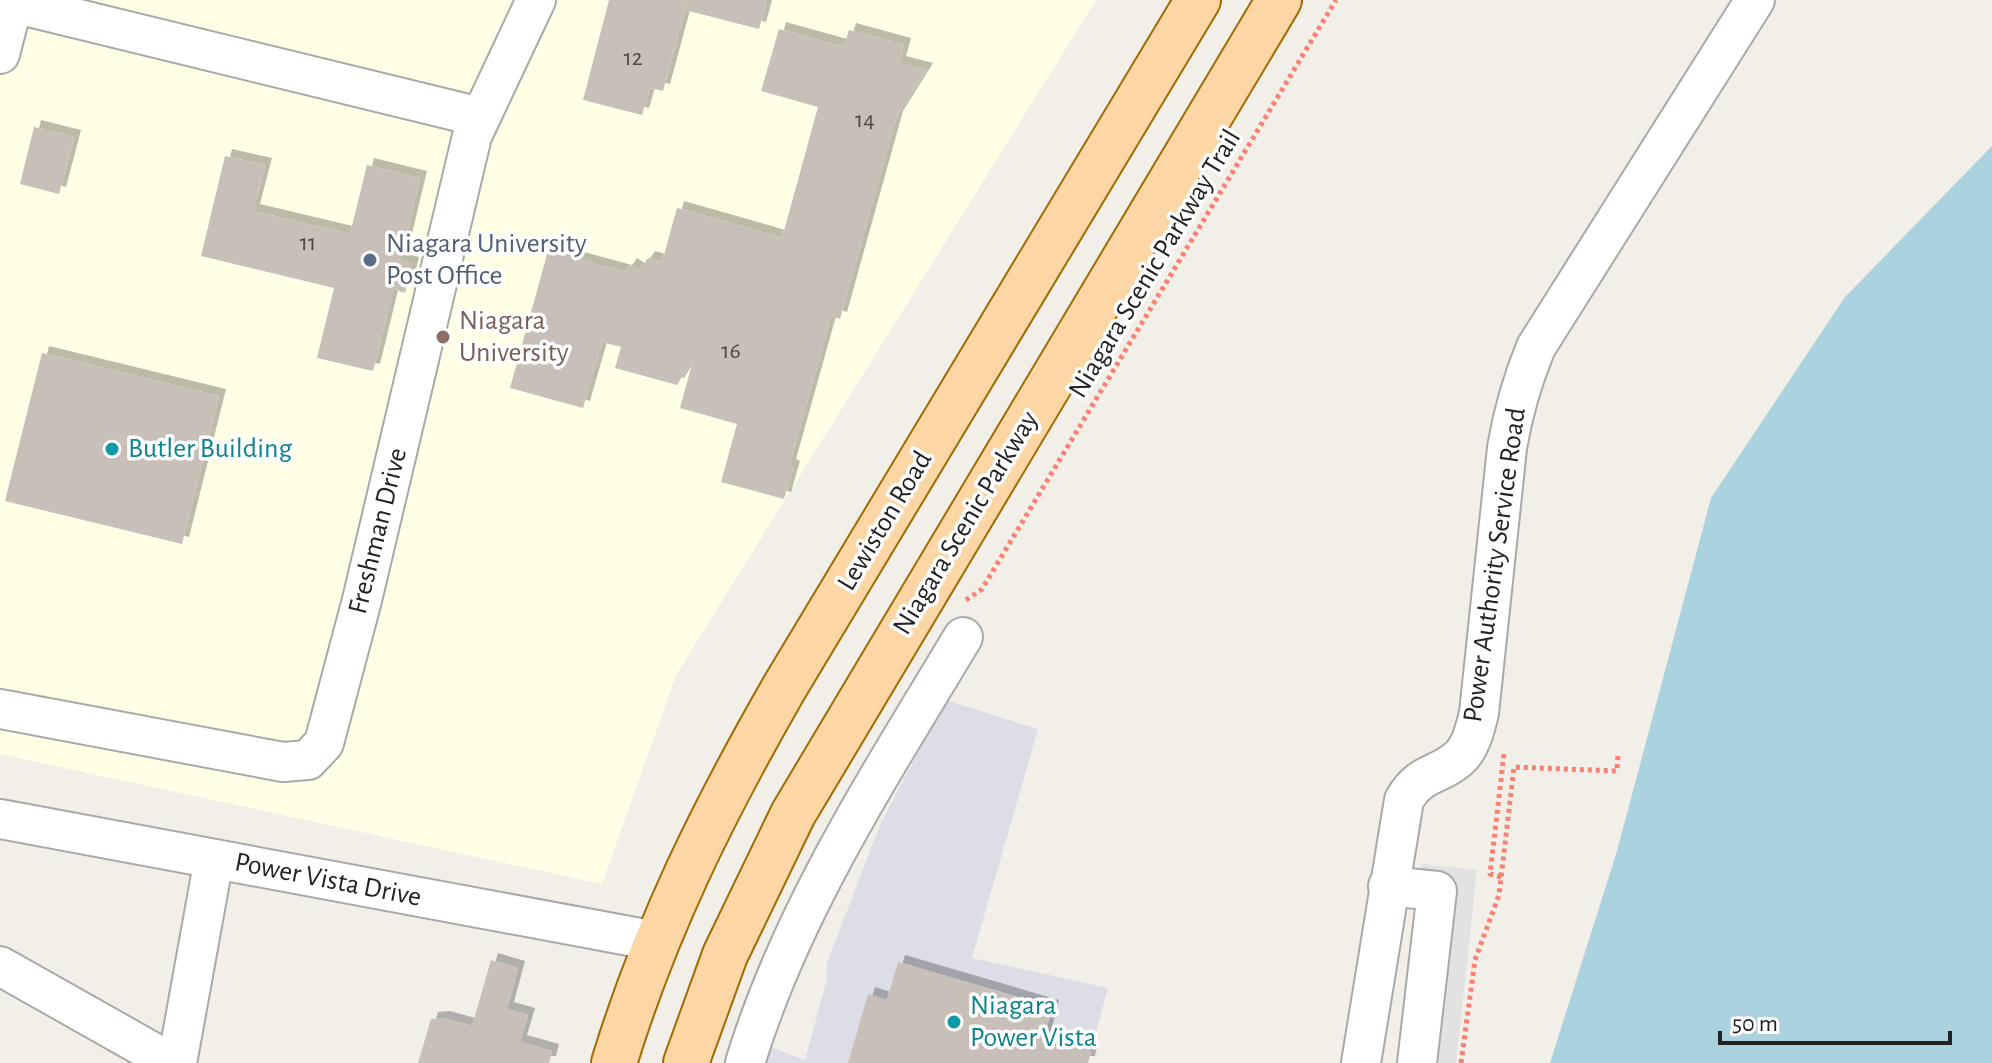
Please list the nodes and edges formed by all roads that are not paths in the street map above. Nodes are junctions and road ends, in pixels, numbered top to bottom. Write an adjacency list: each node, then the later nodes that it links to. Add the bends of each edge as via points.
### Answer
1 (536, 0): 7 (street, Freshman Drive)
2 (1198, 0): 13 (main road, Lewiston Road, via 756,738 697,848)
3 (1279, 0): 17 (main road, Niagara Scenic Parkway, via 793,814 725,955)
4 (1755, 0): 12 (street, Power Authority Service Road, via 1532,358 1513,411 1474,732 1459,758 1411,787)
5 (14, 2): 6 (street); 7 (street)
6 (1, 47)
7 (480, 117): 9 (street, Freshman Drive, via 324,743 308,760 283,762)
8 (963, 637): 18 (street, via 798,926)
9 (0, 709)
10 (0, 819): 11 (street, Power Vista Drive)
11 (214, 859): 13 (street, Power Vista Drive); 15 (street)
12 (1388, 886): 19 (street, Power Authority Service Road); 20 (street, via 1437,891)
13 (656, 941): 16 (main road, Lewiston Road)
14 (0, 966): 15 (street)
15 (174, 1063)
16 (614, 1063)
17 (686, 1063)
18 (745, 1063)
19 (1361, 1063)
20 (1417, 1063)

